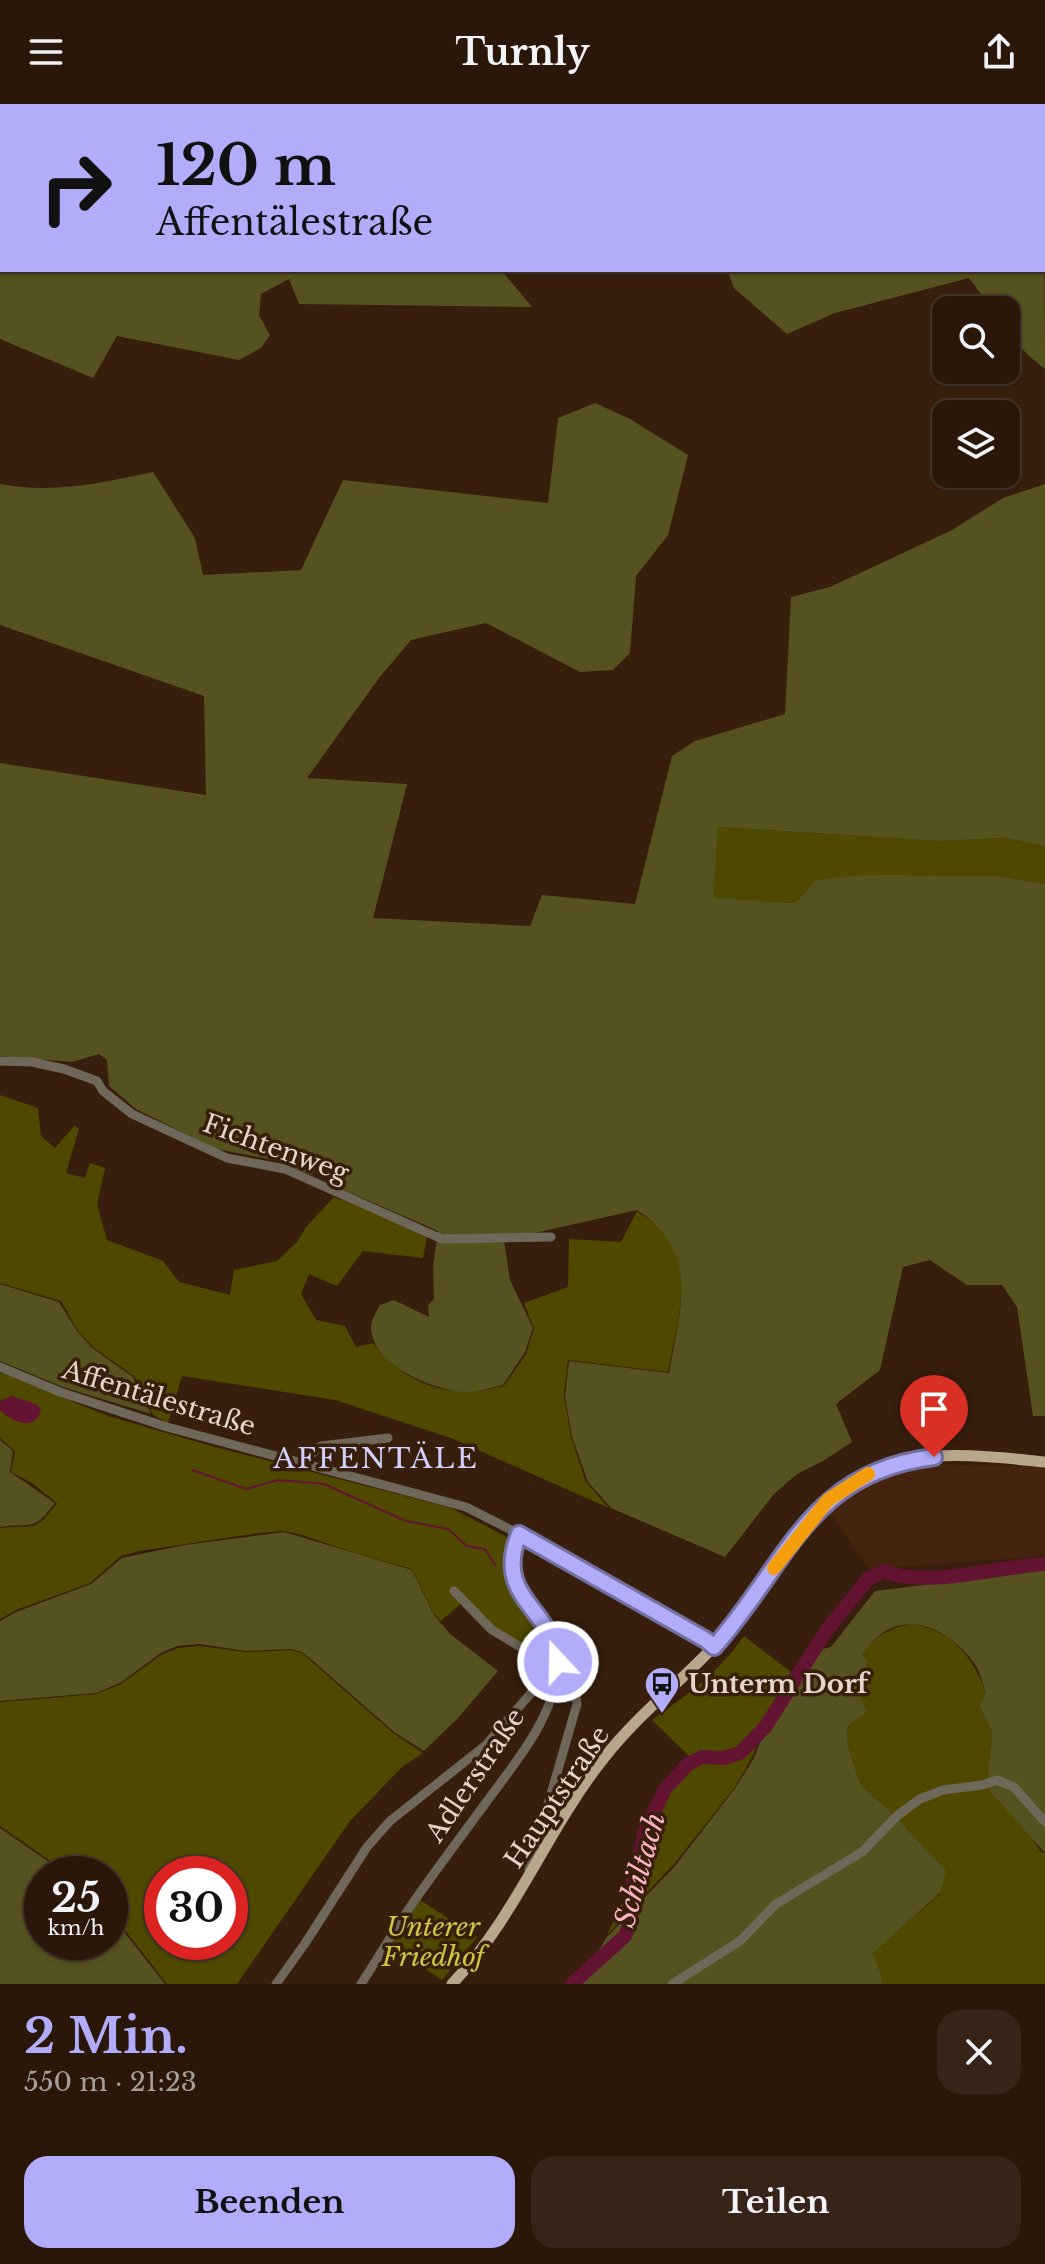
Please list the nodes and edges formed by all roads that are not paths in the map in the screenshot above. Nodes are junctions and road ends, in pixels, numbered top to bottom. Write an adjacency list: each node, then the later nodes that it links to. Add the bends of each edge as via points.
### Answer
1 (0, 1061): 2 (street, Fichtenweg, via 32,1062 97,1081 132,1114 227,1158 285,1169 442,1239)
2 (551, 1237)
3 (0, 1367): 6 (street, Affentälestraße, via 107,1408)
4 (388, 1438): 6 (street, via 321,1446)
5 (1045, 1462): 9 (main road, via 934,1457 863,1476 811,1518)
6 (307, 1465): 7 (street, Affentälestraße, via 466,1507)
7 (519, 1534): 9 (street, Affentälestraße); 10 (street, via 513,1577 548,1632)
8 (454, 1591): 10 (street, via 492,1630 542,1660)
9 (714, 1647): 12 (main road, Hauptstraße, via 603,1758)
10 (558, 1662): 12 (street, via 575,1678 577,1704); 13 (street, via 486,1745 390,1821 367,1847); 14 (street, Adlerstraße, via 548,1704 519,1757)
11 (1045, 1822): 16 (street, via 1014,1787 997,1780 920,1799 862,1852 776,1904 740,1941)
12 (525, 1882): 15 (main road, Hauptstraße, via 491,1938)
13 (276, 1984)
14 (361, 1984)
15 (452, 1984)
16 (672, 1984)

